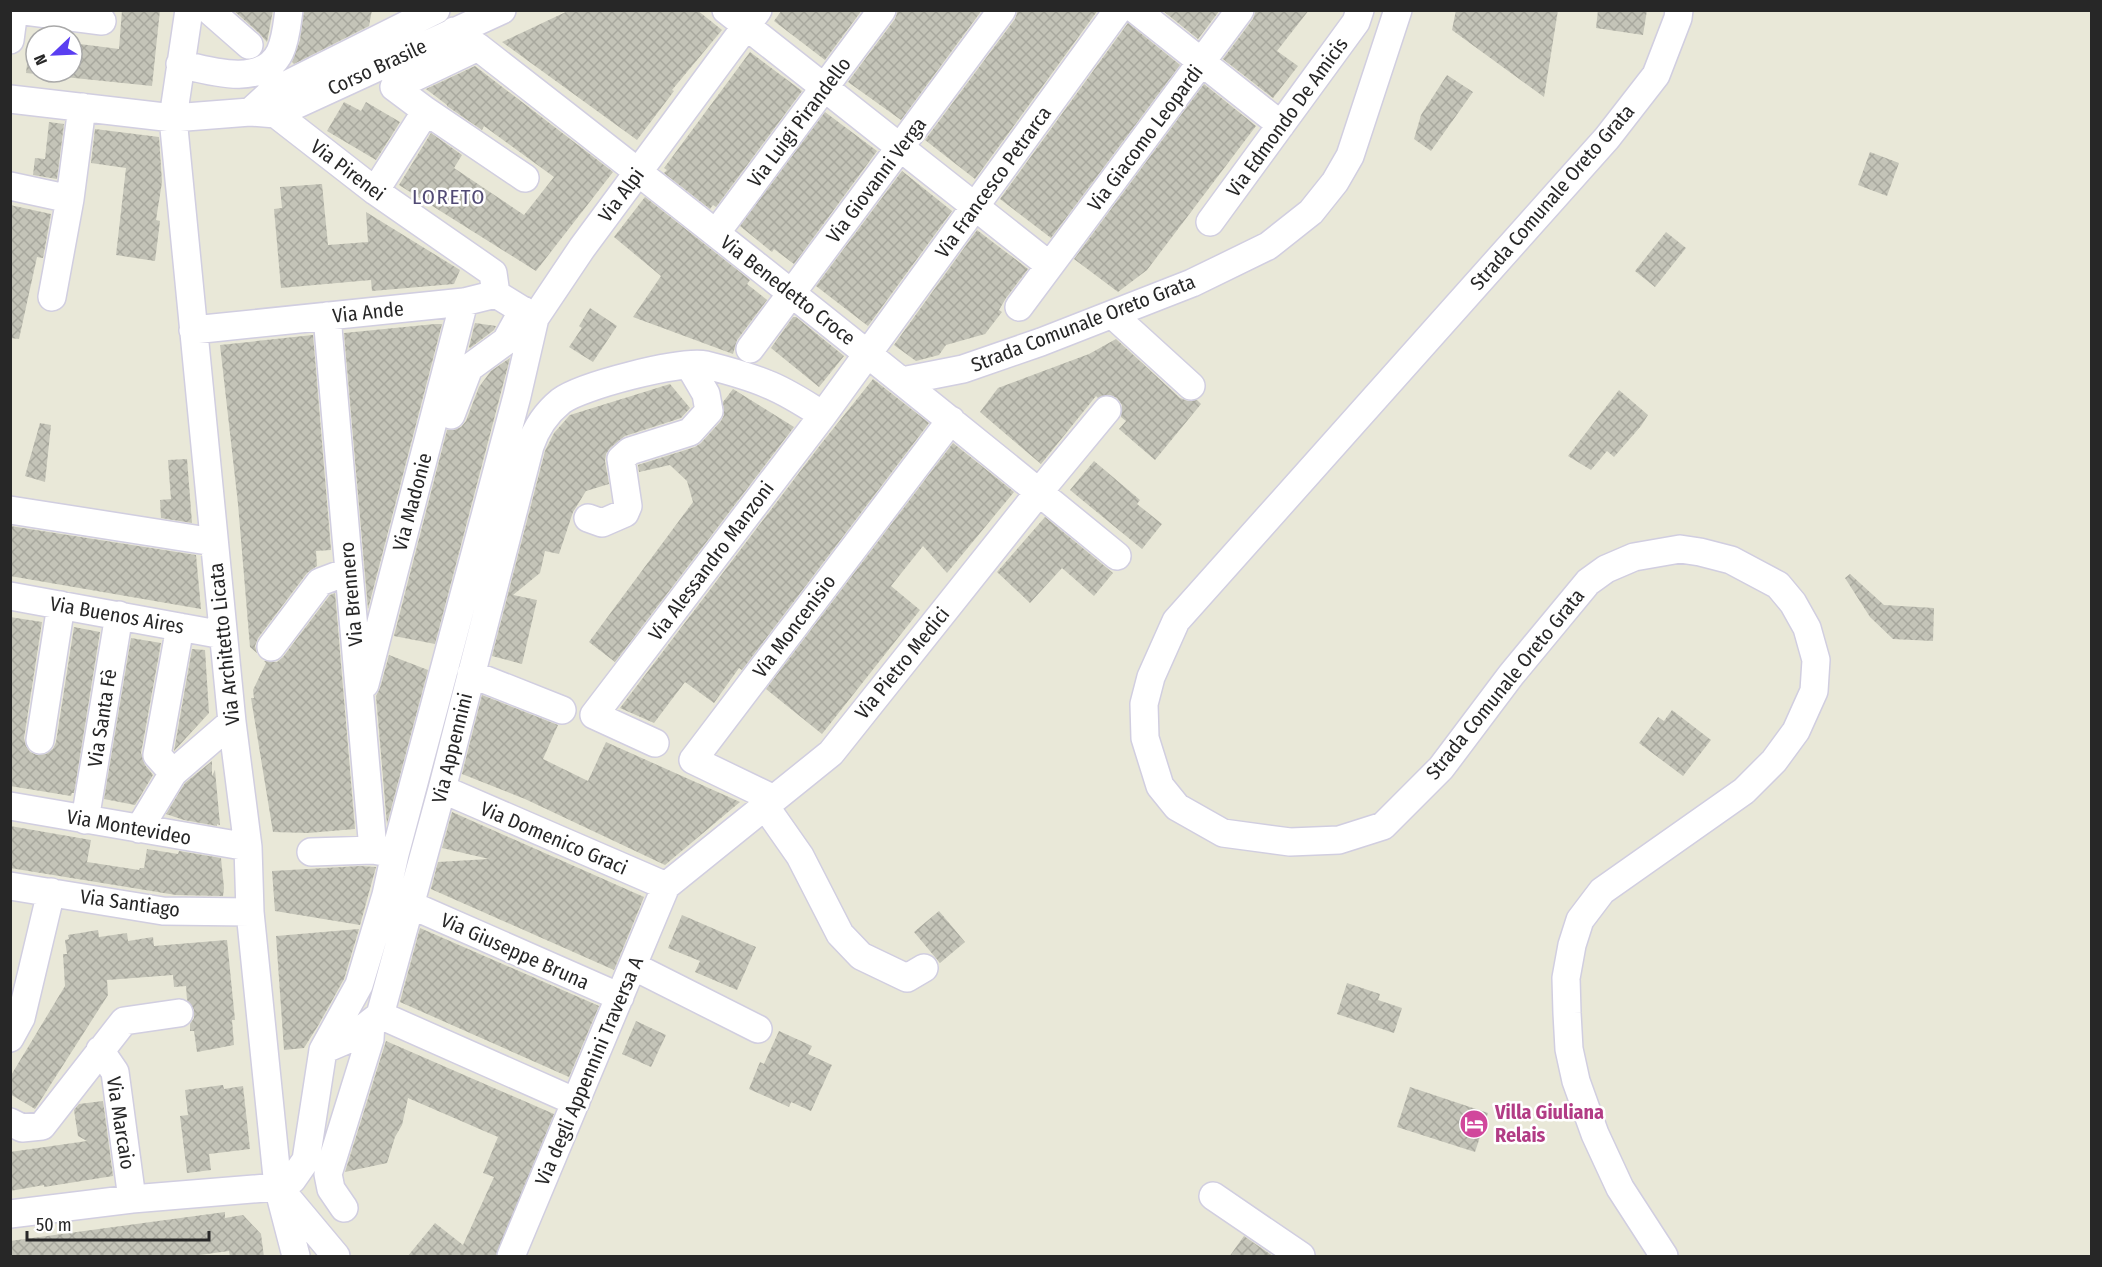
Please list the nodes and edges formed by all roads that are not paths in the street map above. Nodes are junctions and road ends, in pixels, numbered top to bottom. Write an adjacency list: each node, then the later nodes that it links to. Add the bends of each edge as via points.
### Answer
1 (16, 10): 17 (street); 20 (street)
2 (189, 10): 24 (street, Via Architetto Licata)
3 (209, 10): 21 (street)
4 (289, 10): 24 (street, via 279,54 256,72 226,74)
5 (388, 10): 19 (street)
6 (436, 10): 19 (street, Corso Brasile)
7 (502, 10): 18 (street, Corso Brasile)
8 (882, 10): 25 (street, Via Luigi Pirandello)
9 (1002, 10): 32 (street, Via Giovanni Verga)
10 (1118, 10): 38 (street, Via Francesco Petrarca)
11 (1136, 10): 23 (street)
12 (1240, 10): 23 (street, Via Giacomo Leopardi)
13 (1360, 10): 31 (street, Via Edmondo De Amicis, via 1356,22)
14 (1398, 10): 48 (street, Strada Comunale Oreto Grata, via 1350,156 1311,212 1268,246)
15 (1679, 10): 113 (street, Strada Comunale Oreto Grata, via 1656,75 1607,138 1176,621 1151,677 1144,704 1145,738 1160,786 1178,807 1223,833 1290,842 1340,840 1383,826 1442,768 1511,675 1588,582 1606,569 1634,557 1680,549 1731,560 1778,585 1807,628 1816,660 1814,691 1796,731 1774,762 1744,791 1602,891 1580,920 1566,978 1569,1049 1576,1081 1620,1188)
16 (743, 16): 25 (street); 33 (street, Via Alpi)
17 (102, 21)
18 (454, 31): 22 (street, Via Benedetto Croce); 29 (street, Corso Brasile)
19 (383, 37): 29 (street, Corso Brasile, via 272,92)
20 (10, 40)
21 (249, 45)
22 (478, 47): 28 (street, via 394,87); 33 (street, Via Benedetto Croce)
23 (1202, 62): 31 (street); 41 (street, Via Giacomo Leopardi)
24 (180, 64): 30 (street, Via Architetto Licata)
25 (824, 88): 32 (street); 40 (street, Via Luigi Pirandello)
26 (10, 99): 27 (street, Corso Brasile)
27 (82, 107): 30 (street, Corso Brasile); 37 (street)
28 (426, 111): 34 (street); 36 (street)
29 (263, 113): 30 (street, Corso Brasile); 36 (street, Via Pirenei)
30 (173, 118): 50 (street, Via Architetto Licata)
31 (1281, 125): 39 (street, Via Edmondo De Amicis)
32 (900, 148): 38 (street); 42 (street, Via Giovanni Verga)
33 (638, 172): 40 (street, Via Benedetto Croce); 47 (street, Via Alpi)
34 (525, 178)
35 (10, 186): 37 (street)
36 (375, 191): 43 (street, Via Pirenei, via 493,273)
37 (70, 200): 44 (street)
38 (974, 206): 41 (street); 52 (street, Via Francesco Petrarca)
39 (1210, 222)
40 (716, 233): 42 (street, Via Benedetto Croce)
41 (1049, 265): 46 (street, Via Giacomo Leopardi)
42 (792, 293): 51 (street, Via Giovanni Verga); 52 (street, Via Benedetto Croce)
43 (496, 294): 45 (street, Via Ande); 47 (street)
44 (52, 297)
45 (464, 302): 49 (street, Via Ande); 74 (street, Via Madonie)
46 (1019, 307)
47 (529, 314): 56 (street, Via Alpi); 58 (street, via 506,341 469,368)
48 (1113, 315): 54 (street, Strada Comunale Oreto Grata, via 963,369); 55 (street)
49 (327, 316): 50 (street, Via Ande); 66 (street, Via Brennero)
50 (193, 330): 64 (street, Via Architetto Licata)
51 (750, 349)
52 (868, 353): 54 (street, Via Benedetto Croce); 59 (street, Via Alessandro Manzoni)
53 (689, 365): 59 (street, via 704,365 768,384); 63 (street, via 706,394 709,411 690,432 630,451 621,459 628,506 625,513 602,523); 73 (street, Via Appennini, via 664,367 585,390 562,400 544,417 530,446)
54 (902, 381): 60 (street, Via Benedetto Croce)
55 (1191, 386)
56 (518, 396): 87 (street, Via Appennini)
57 (1107, 410): 61 (street, Via Pietro Medici)
58 (451, 415)
59 (823, 415): 78 (street, Via Alessandro Manzoni, via 594,715)
60 (951, 420): 61 (street, Via Benedetto Croce); 81 (street, Via Moncenisio, via 693,760)
61 (1039, 492): 65 (street, Via Benedetto Croce); 81 (street, Via Pietro Medici, via 831,753)
62 (10, 510): 64 (street)
63 (588, 518)
64 (214, 542): 71 (street, Via Architetto Licata)
65 (1117, 556)
66 (349, 571): 72 (street, via 320,582); 74 (street, Via Brennero)
67 (10, 596): 68 (street, Via Buenos Aires)
68 (61, 605): 69 (street, Via Buenos Aires); 77 (street)
69 (119, 615): 70 (street, Via Buenos Aires); 83 (street, Via Santa Fè)
70 (180, 627): 71 (street, Via Buenos Aires); 79 (street, via 157,755)
71 (223, 635): 76 (street, Via Architetto Licata)
72 (271, 647)
73 (471, 674): 75 (street); 80 (street, Via Appennini)
74 (360, 702): 87 (street, Via Brennero)
75 (562, 710)
76 (232, 722): 79 (street); 85 (street, Via Architetto Licata)
77 (40, 740)
78 (655, 743)
79 (173, 773): 84 (street)
80 (442, 789): 89 (street, Via Domenico Graci); 91 (street, Via Appennini)
81 (769, 803): 89 (street, Via Pietro Medici); 94 (street, via 840,934 861,956 907,978)
82 (10, 806): 83 (street, Via Montevideo)
83 (85, 820): 84 (street, Via Montevideo)
84 (139, 829): 85 (street, Via Montevideo)
85 (248, 847): 92 (street, Via Architetto Licata)
86 (311, 852): 87 (street)
87 (384, 852): 101 (street, Via Appennini, via 386,895 359,985)
88 (10, 886): 90 (street, Via Santiago)
89 (666, 886): 93 (street, Via degli Appennini Traversa A)
90 (51, 892): 92 (street, Via Santiago, via 163,912); 99 (street, via 21,1018)
91 (411, 905): 95 (street, Via Giuseppe Bruna); 97 (street, Via Appennini)
92 (249, 912): 104 (street, Via Architetto Licata)
93 (633, 966): 95 (street, Via degli Appennini Traversa A); 98 (street)
94 (924, 968)
95 (620, 997): 102 (street, Via degli Appennini Traversa A)
96 (179, 1013): 100 (street, via 124,1021)
97 (375, 1019): 101 (street, via 351,1038); 102 (street); 107 (street, Via Appennini, via 328,1174 331,1189)
98 (758, 1029)
99 (10, 1038)
100 (100, 1050): 103 (street, via 42,1126 22,1128); 106 (street, Via Marcaio, via 115,1071)
101 (323, 1050): 104 (street, Via Appennini, via 306,1160 292,1180)
102 (576, 1102): 111 (street, Via degli Appennini Traversa A)
103 (10, 1122)
104 (278, 1187): 106 (street); 109 (street, Via Architetto Licata); 110 (street)
105 (1213, 1197): 112 (street)
106 (132, 1199): 108 (street)
107 (344, 1208)
108 (10, 1214)
109 (296, 1257)
110 (336, 1257)
111 (511, 1257)
112 (1301, 1257)
113 (1664, 1257)

